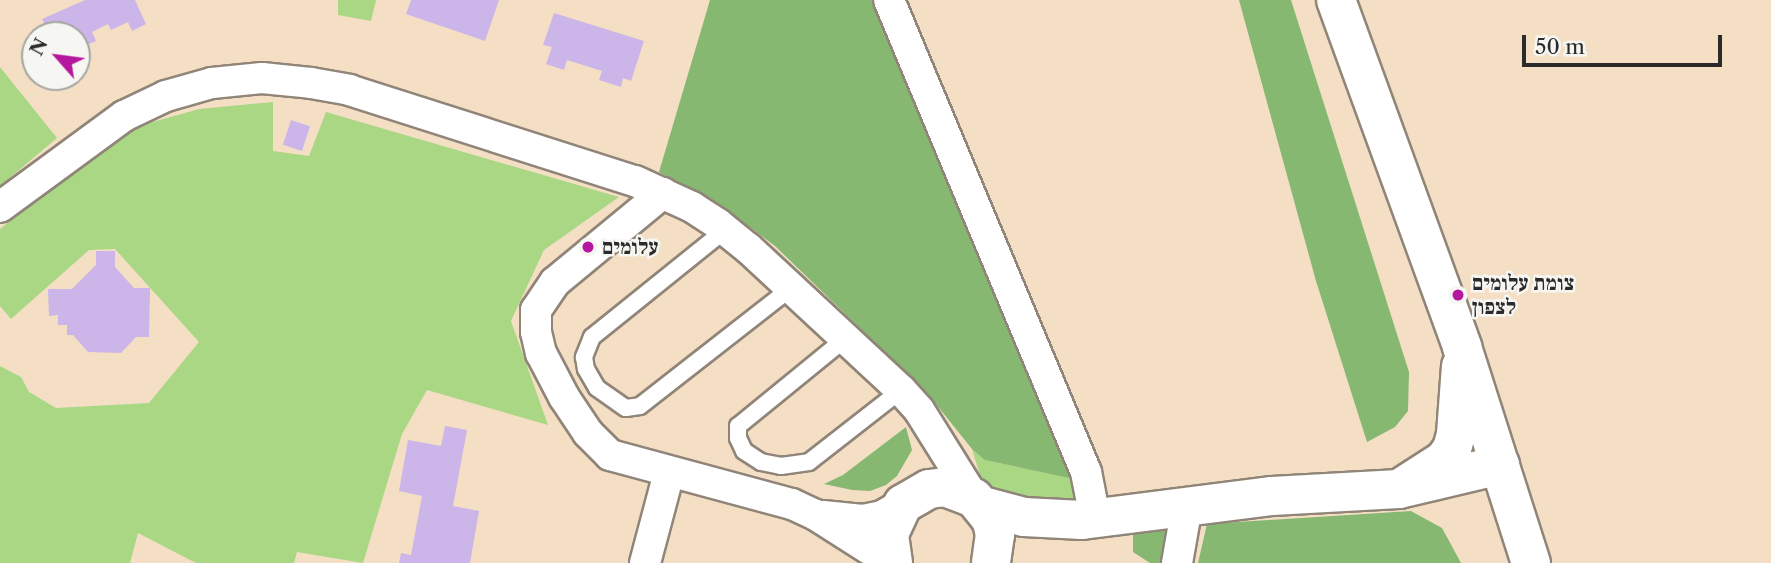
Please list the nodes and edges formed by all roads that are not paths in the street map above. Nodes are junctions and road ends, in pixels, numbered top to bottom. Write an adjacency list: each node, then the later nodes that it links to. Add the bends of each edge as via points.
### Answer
1 (889, 0): 18 (street, via 1086,472)
2 (1336, 0): 8 (street)
3 (663, 193): 4 (street, via 349,90 262,78 212,83 166,96 124,116); 5 (street); 12 (street, via 555,282 536,310 536,332 547,364 587,433 610,455)
4 (0, 207)
5 (725, 230): 6 (street); 6 (lane, via 592,337 584,357 586,369 605,394 626,408 651,400)
6 (791, 288): 7 (street)
7 (846, 338): 9 (street); 9 (lane, via 738,426 744,451 761,462 781,466 809,462)
8 (1462, 347): 11 (street); 13 (street, via 1452,449 1444,460)
9 (901, 390): 10 (street)
10 (925, 424): 14 (street, via 925,470); 15 (street)
11 (1500, 465): 13 (street); 23 (street)
12 (669, 473): 17 (street, via 792,504); 19 (street)
13 (1399, 489): 16 (street)
14 (909, 499): 15 (street, via 929,489 945,488); 17 (street, via 882,516 863,520); 20 (street, via 889,534)
15 (979, 502): 18 (street, via 1024,517); 21 (street, via 995,534)
16 (1187, 506): 18 (street); 22 (street)
17 (816, 515): 20 (street)
18 (1088, 519): 21 (street, via 1036,537)
19 (645, 563)
20 (892, 563)
21 (992, 563)
22 (1177, 563)
23 (1531, 563)

